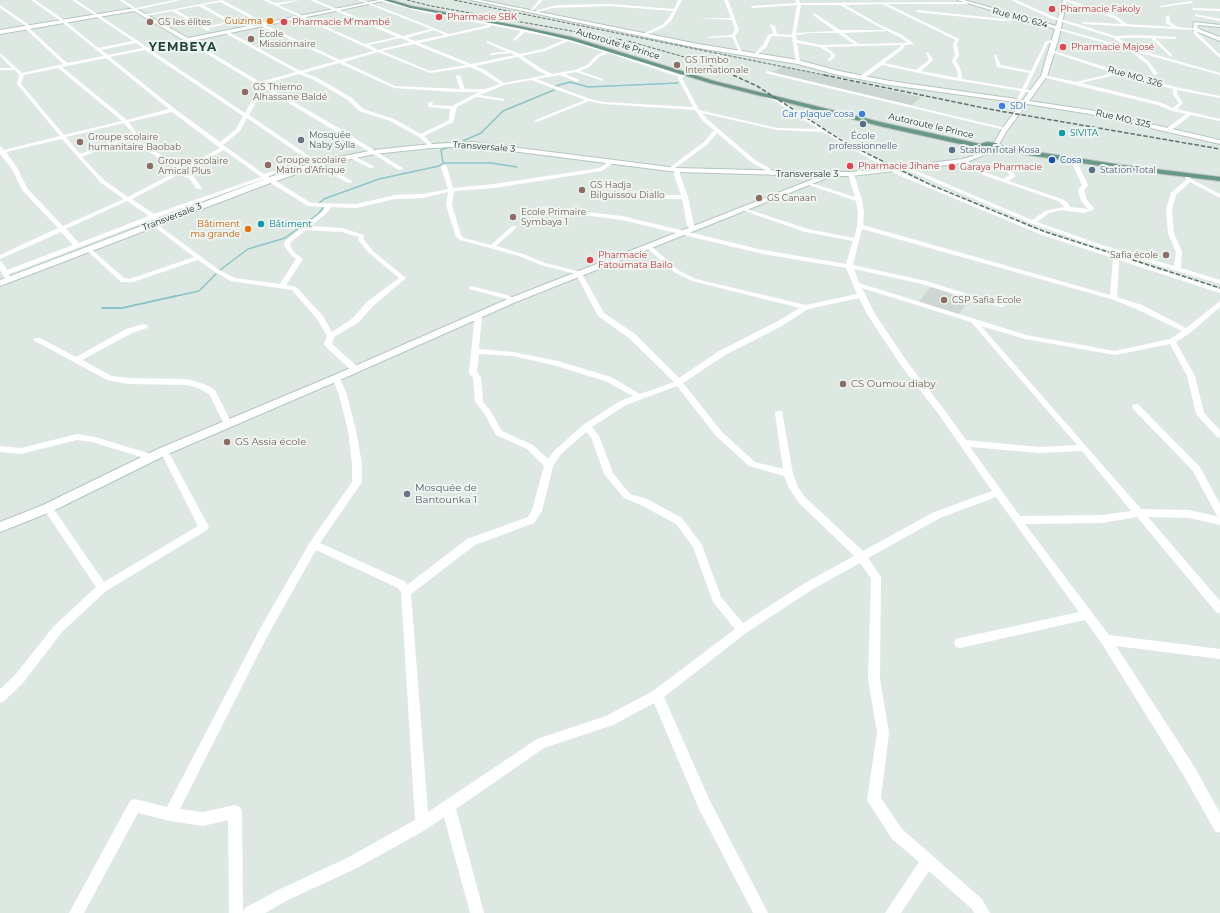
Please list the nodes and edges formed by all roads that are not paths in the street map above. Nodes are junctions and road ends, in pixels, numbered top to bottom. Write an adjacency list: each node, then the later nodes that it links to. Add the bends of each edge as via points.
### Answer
1 (33, 0): 62 (street)
2 (74, 0): 52 (street)
3 (121, 0): 42 (street)
4 (179, 0): 42 (street)
5 (265, 0): 31 (street)
6 (299, 0): 31 (street)
7 (312, 0): 45 (street)
8 (360, 0): 27 (street)
9 (383, 0): 27 (street); 65 (main road, Autoroute le Prince)
10 (395, 0): 188 (main road, Autoroute le Prince, via 555,33 716,80)
11 (476, 0): 49 (street, Rue MO. 325)
12 (541, 0): 49 (street)
13 (580, 0): 41 (street)
14 (611, 0): 24 (street); 35 (street)
15 (680, 0): 46 (street)
16 (726, 0): 58 (street)
17 (835, 0): 32 (street)
18 (875, 0): 33 (street)
19 (913, 0): 29 (street)
20 (959, 0): 30 (street, Rue MO. 624)
21 (1013, 0): 60 (street)
22 (1065, 0): 60 (street); 67 (street, via 1115,17)
23 (220, 1): 34 (street); 64 (street)
24 (618, 1)
25 (1192, 1): 38 (street); 43 (street)
26 (798, 2): 32 (street); 37 (street); 85 (street)
27 (368, 3): 45 (street); 74 (street)
28 (646, 3): 39 (street)
29 (919, 3): 30 (street); 33 (street)
30 (967, 3): 59 (street, Rue MO. 624)
31 (275, 4): 56 (street)
32 (840, 4): 33 (street); 77 (street)
33 (881, 4): 149 (street, via 958,40 955,44 958,54 954,61 959,70)
34 (199, 5): 44 (street); 71 (street, via 231,22)
35 (610, 5): 39 (street); 41 (street)
36 (0, 6): 70 (street, via 28,26)
37 (762, 6): 40 (street); 47 (street)
38 (1161, 6)
39 (641, 7): 46 (street)
40 (752, 7)
41 (550, 8): 49 (street)
42 (135, 9): 52 (street); 53 (street)
43 (1193, 9): 48 (street); 54 (street)
44 (173, 10): 53 (street); 71 (street)
45 (335, 10): 56 (street); 88 (street)
46 (676, 10): 84 (street, via 670,20)
47 (767, 10)
48 (1220, 10)
49 (532, 11): 84 (street, Rue MO. 325)
50 (917, 11): 59 (street, via 1004,20)
51 (814, 14): 80 (street)
52 (96, 15): 62 (street); 99 (street)
53 (146, 15): 94 (street)
54 (1196, 15): 61 (street); 69 (street)
55 (1168, 16): 73 (street, via 1168,23)
56 (303, 17): 64 (street); 102 (street)
57 (700, 18): 58 (street)
58 (732, 19): 86 (street, via 737,30)
59 (1023, 19): 72 (street, Rue MO. 624)
60 (1059, 20): 63 (street); 72 (street)
61 (1220, 20)
62 (63, 21): 70 (street); 107 (street)
63 (1070, 22): 67 (street); 90 (street)
64 (264, 24): 79 (street); 124 (street)
65 (496, 24): 75 (street); 76 (street); 142 (main road, Autoroute le Prince, via 579,41)
66 (770, 25): 87 (street, via 775,32)
67 (1126, 25): 73 (street)
68 (1220, 26): 69 (street)
69 (1196, 27): 73 (street); 93 (street); 122 (street, via 1195,32 1198,36)
70 (27, 28): 78 (street); 126 (street)
71 (204, 28): 81 (street)
72 (1057, 28): 98 (street); 108 (street)
73 (1177, 28)
74 (435, 29): 83 (street); 88 (street)
75 (472, 30): 82 (street); 83 (street)
76 (525, 30): 95 (street); 96 (street)
77 (888, 30): 80 (street); 104 (street, via 912,44)
78 (0, 32)
79 (226, 32): 81 (street); 136 (street)
80 (839, 32): 85 (street, via 808,32); 103 (street)
81 (214, 34): 94 (street)
82 (485, 34)
83 (449, 35): 101 (street)
84 (644, 35): 113 (street, Rue MO. 325)
85 (794, 35): 87 (street); 97 (street)
86 (732, 36): 89 (street); 113 (street)
87 (771, 36): 117 (street, via 763,49)
88 (401, 37): 101 (street); 102 (street)
89 (709, 37)
90 (1115, 37): 91 (street); 108 (street)
91 (1152, 37): 92 (street); 121 (street)
92 (1175, 38)
93 (1220, 39)
94 (187, 40): 106 (street); 152 (street)
95 (515, 40)
96 (568, 40): 112 (street); 118 (street, via 544,50)
97 (795, 41): 105 (street); 125 (street)
98 (1055, 41): 110 (street); 135 (street, via 1047,42)
99 (136, 42): 106 (street); 107 (street)
100 (488, 42): 111 (street)
101 (415, 43): 109 (street); 129 (street)
102 (365, 45): 109 (street)
103 (858, 45): 104 (street); 105 (street)
104 (903, 45): 127 (street)
105 (821, 46): 123 (street, via 833,54)
106 (146, 48): 119 (street); 172 (street)
107 (98, 49): 119 (street)
108 (1132, 49): 140 (street); 141 (street)
109 (378, 51): 124 (street); 129 (street, via 430,72)
110 (1052, 51): 137 (street, Rue MO. 326); 145 (street)
111 (512, 52): 116 (street); 118 (street)
112 (607, 52): 132 (street, via 598,56 588,66); 142 (street)
113 (741, 52): 117 (street, Rue MO. 325)
114 (928, 53): 134 (street, via 931,60)
115 (0, 54): 131 (street)
116 (491, 54)
117 (756, 54): 125 (street, Rue MO. 325)
118 (518, 55): 129 (street); 144 (street)
119 (106, 56): 126 (street); 168 (street)
120 (995, 56): 135 (street, via 998,66)
121 (1171, 56)
122 (1220, 57)
123 (829, 60)
124 (341, 62): 136 (street); 158 (street, via 394,87)
125 (798, 62): 146 (street, Rue MO. 325)
126 (65, 64): 128 (street)
127 (881, 64): 134 (street); 146 (street)
128 (58, 66): 138 (street); 174 (street)
129 (469, 67): 153 (street, via 483,71)
130 (0, 69): 131 (street)
131 (16, 69): 138 (street)
132 (576, 71): 139 (street); 148 (street)
133 (767, 72): 176 (street)
134 (917, 72): 149 (street)
135 (1032, 72): 157 (street)
136 (301, 73): 152 (street); 182 (street, via 350,99 361,110 392,120)
137 (1119, 73): 151 (street); 154 (street, Rue MO. 326)
138 (21, 74): 181 (street, via 19,84)
139 (561, 74): 144 (street); 150 (street)
140 (1156, 74)
141 (1220, 74)
142 (683, 75): 156 (main road, Autoroute le Prince); 169 (street, via 680,78)
143 (458, 76): 158 (street)
144 (553, 76): 147 (street)
145 (1044, 76): 151 (street); 159 (street)
146 (861, 78): 164 (street, Rue MO. 325)
147 (533, 80): 153 (street); 163 (street)
148 (602, 80)
149 (960, 80): 157 (street)
150 (577, 81)
151 (1076, 83): 170 (street, via 1160,104)
152 (262, 84): 172 (street); 180 (street)
153 (503, 84): 155 (street)
154 (1174, 88): 161 (street, Rue MO. 326); 170 (street, via 1181,104)
155 (485, 90): 158 (street); 160 (street)
156 (745, 90): 178 (street, via 777,100); 188 (main road, Autoroute le Prince)
157 (1023, 90): 159 (street); 164 (street)
158 (463, 91)
159 (1034, 92): 166 (street)
160 (474, 95): 162 (street); 167 (street)
161 (1220, 97)
162 (502, 100)
163 (588, 100): 169 (street); 175 (street)
164 (1018, 101): 166 (street, Rue MO. 325)
165 (431, 103): 167 (street, via 431,106)
166 (1025, 103): 176 (street); 179 (street, Rue MO. 325, via 1090,112)
167 (452, 108): 182 (street, via 451,121)
168 (173, 110): 174 (street); 187 (street)
169 (697, 110): 177 (street); 178 (street, via 777,129)
170 (1174, 110): 171 (street)
171 (1190, 113): 173 (street); 179 (street)
172 (247, 116): 187 (street); 210 (street, via 312,160)
173 (1220, 120)
174 (125, 121): 181 (street); 205 (street, via 133,131 138,144)
175 (537, 121)
176 (1005, 129): 189 (street)
177 (716, 130): 203 (street, via 706,143); 206 (street)
178 (824, 130): 204 (street)
179 (1168, 130): 185 (street, Rue MO. 325)
180 (340, 131): 184 (street, via 328,135 326,139); 191 (street)
181 (62, 136): 190 (street); 192 (street)
182 (422, 136): 186 (street)
183 (119, 140): 192 (street)
184 (312, 140)
185 (1220, 142)
186 (431, 146): 191 (street, Transversale 3); 196 (street, Transversale 3, via 472,144)
187 (222, 147): 205 (street); 210 (street)
188 (984, 147): 189 (main road); 195 (street, Transversale 3, via 980,155)
189 (999, 147): 194 (main road); 209 (main road)
190 (1, 150): 232 (street, via 15,169 24,189)
191 (374, 152): 193 (street, Transversale 3); 202 (street)
192 (79, 156): 221 (street, via 103,182)
193 (350, 156): 197 (street, Transversale 3); 199 (street)
194 (1073, 160): 211 (main road); 225 (street, via 1085,185 1081,190 1084,201 1091,208 1084,211)
195 (964, 161): 201 (street, Transversale 3); 213 (street, via 985,174)
196 (611, 162): 203 (street, Transversale 3); 217 (street, via 602,169)
197 (318, 164): 210 (street, Transversale 3); 214 (street)
198 (1014, 166): 213 (street, via 1006,167 1013,176)
199 (372, 167)
200 (444, 167): 217 (street)
201 (903, 167): 204 (street, Transversale 3); 228 (street)
202 (401, 169)
203 (674, 169): 206 (street, Transversale 3); 220 (street)
204 (889, 169): 208 (street, Transversale 3); 241 (street, via 1044,234)
205 (181, 172): 216 (street, via 191,177); 221 (street)
206 (772, 174): 207 (street, Transversale 3)
207 (831, 174): 208 (street, Transversale 3); 215 (street)
208 (851, 174): 222 (street)
209 (1220, 176)
210 (266, 178): 223 (street, via 310,205); 227 (street, Transversale 3)
211 (1187, 178): 212 (main road); 219 (street); 244 (street, via 1173,194 1169,209 1172,233 1179,252)
212 (1220, 179)
213 (1003, 180): 225 (street, via 1060,200)
214 (350, 182)
215 (809, 184): 222 (street); 226 (street)
216 (199, 188)
217 (451, 190): 223 (street, via 395,197 356,206); 236 (street, via 449,205 458,236)
218 (625, 194): 220 (street)
219 (1220, 196)
220 (685, 198): 233 (street, via 690,225)
221 (128, 199): 227 (street); 232 (street)
222 (859, 200): 229 (street)
223 (328, 206): 231 (street, via 325,212)
224 (544, 208): 233 (street)
225 (1067, 208): 228 (street, via 1047,212)
226 (742, 209): 233 (street); 234 (street, via 808,231)
227 (156, 221): 235 (street); 238 (street, Transversale 3); 240 (street)
228 (1032, 222): 244 (street)
229 (860, 226): 234 (street); 255 (street)
230 (514, 227): 236 (street)
231 (304, 228): 251 (street, via 288,241 287,246 300,259); 264 (street, via 342,230 362,236 361,240 371,252 403,278 370,304 356,320)
232 (61, 229): 235 (street); 239 (street)
233 (688, 230): 237 (street); 243 (street, via 763,252)
234 (856, 240): 243 (street)
235 (78, 246): 245 (street)
236 (492, 247): 246 (street)
237 (649, 247): 246 (street); 259 (street, via 676,271 694,280)
238 (88, 249): 240 (street, via 122,280 131,281); 247 (street, Transversale 3)
239 (0, 257)
240 (199, 257): 251 (street, via 233,280)
241 (1116, 258): 253 (street); 255 (street)
242 (0, 263): 245 (street)
243 (849, 266): 250 (street); 258 (street, via 924,282)
244 (1177, 270): 248 (street)
245 (5, 273): 247 (street)
246 (579, 273): 256 (street); 271 (street, via 600,314 632,336)
247 (9, 280): 249 (street, Transversale 3)
248 (1220, 282)
249 (0, 283)
250 (856, 284): 254 (street); 261 (street)
251 (282, 286): 264 (street, via 294,288 320,318)
252 (471, 288): 256 (street)
253 (1220, 292)
254 (861, 295): 259 (street); 278 (street, via 905,365)
255 (1113, 298): 263 (street, via 1139,307)
256 (513, 300): 260 (street)
257 (1220, 303): 263 (street)
258 (1002, 305)
259 (806, 307): 271 (street, via 722,353)
260 (478, 316): 267 (street); 269 (street)
261 (974, 322): 266 (street, via 1025,337 1115,353); 279 (street)
262 (144, 326): 268 (street, via 129,331)
263 (1187, 331): 266 (street)
264 (331, 336): 269 (street, via 328,344)
265 (37, 340): 268 (street)
266 (1172, 341): 277 (street, via 1191,376 1200,414)
267 (476, 351): 272 (street, via 513,354 555,363 608,379); 283 (street, via 473,373 477,377 479,402 499,433 530,447)
268 (76, 360): 275 (street, via 110,378 129,381 187,382 202,386 212,392)
269 (356, 370): 270 (street)
270 (336, 378): 275 (street); 292 (street, via 352,430 357,482)
271 (678, 383): 272 (street); 284 (street, via 719,434 752,464)
272 (640, 397): 276 (street, via 623,403)
273 (1136, 407): 287 (street, via 1197,469)
274 (779, 413): 284 (street)
275 (228, 424): 281 (street)
276 (586, 427): 283 (street, via 558,452); 298 (street, via 595,436 609,474 628,496 679,521 697,545 717,600)
277 (1220, 435)
278 (963, 443): 279 (street, via 1039,450); 285 (street)
279 (1084, 448): 288 (street)
280 (0, 449): 282 (street, via 26,450 76,437 98,440)
281 (164, 451): 282 (street); 294 (street, via 204,527)
282 (151, 457): 286 (street)
283 (549, 465): 295 (street, via 537,511 531,520 471,542)
284 (788, 474): 293 (street, via 802,500)
285 (998, 493): 289 (street); 293 (street, via 937,515)
286 (48, 508): 291 (street); 294 (street)
287 (1220, 513)
288 (1139, 514): 289 (street, via 1102,519); 290 (street, via 1189,514); 296 (street)
289 (1017, 520): 297 (street)
290 (1220, 521)
291 (0, 527)
292 (314, 546): 295 (street, via 402,585); 305 (street, via 265,630)
293 (862, 557): 298 (street, via 809,586); 308 (street, via 876,577 874,679 883,733 874,800 897,834)
294 (102, 588): 303 (street, via 58,629 19,679)
295 (406, 592): 306 (street)
296 (1220, 609)
297 (1087, 615): 299 (street); 300 (street)
298 (742, 630): 302 (street)
299 (1106, 640): 301 (street); 307 (street, via 1189,771)
300 (960, 643)
301 (1220, 654)
302 (657, 695): 304 (street, via 609,721 541,743); 313 (street, via 704,804)
303 (0, 697)
304 (448, 805): 306 (street); 312 (street)
305 (170, 814): 309 (street, via 135,806); 310 (street, via 203,819 235,812)
306 (422, 824): 311 (street, via 352,863)
307 (1220, 826)
308 (927, 862): 314 (street); 315 (street, via 977,904)
309 (76, 913)
310 (236, 913)
311 (250, 913)
312 (477, 913)
313 (760, 913)
314 (892, 913)
315 (983, 913)

